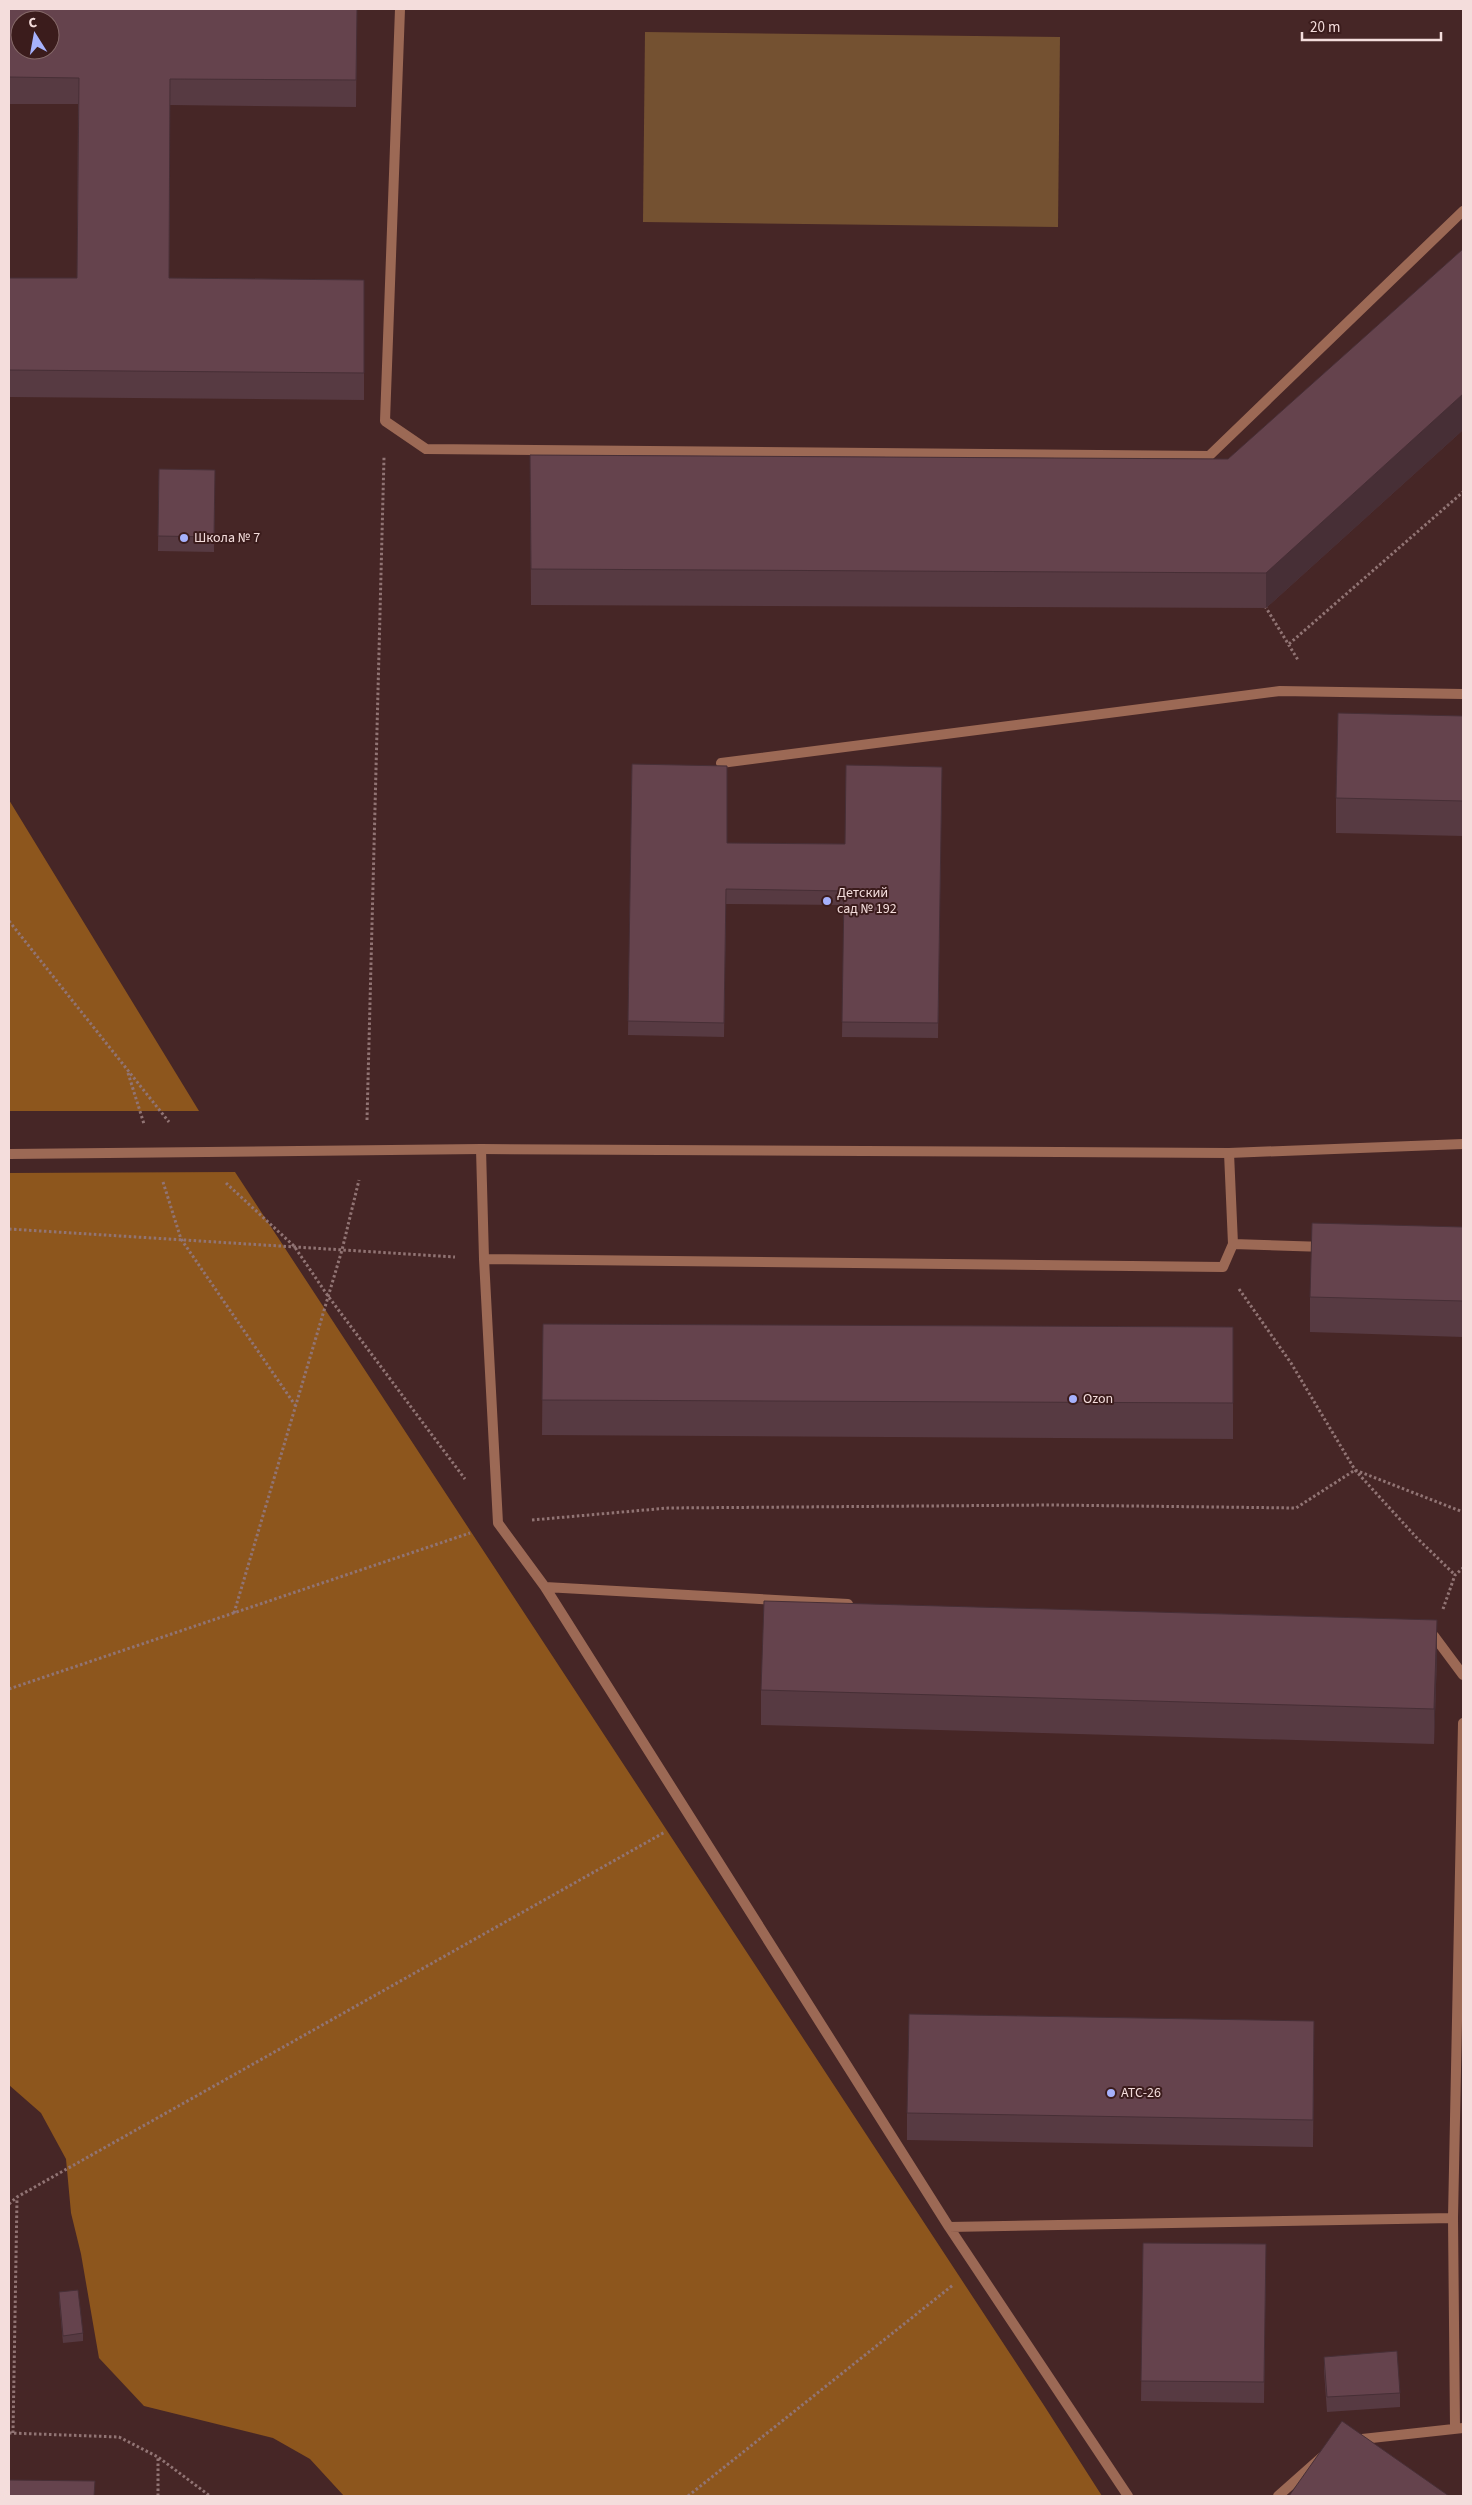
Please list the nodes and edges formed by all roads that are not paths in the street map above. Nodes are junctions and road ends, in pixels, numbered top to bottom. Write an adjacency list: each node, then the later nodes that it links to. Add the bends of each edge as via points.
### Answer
1 (400, 9): 2 (street, via 385,421 426,449 1209,456)
2 (1463, 211)
3 (1463, 694): 4 (street, via 1280,691)
4 (721, 763)
5 (1463, 1144): 7 (street)
6 (481, 1149): 7 (street); 8 (street); 11 (street)
7 (1229, 1153): 9 (street)
8 (9, 1154)
9 (1233, 1244): 10 (street); 11 (street, via 1223,1267)
10 (1339, 1247)
11 (484, 1259): 12 (street, via 498,1523)
12 (545, 1587): 13 (street); 18 (street)
13 (861, 1604)
14 (1415, 1635): 15 (street, via 1434,1636)
15 (1463, 1675)
16 (1463, 1723): 17 (street)
17 (1453, 2218): 18 (street); 19 (street)
18 (949, 2227): 22 (street)
19 (1459, 2427): 20 (street, via 1355,2439)
20 (1347, 2444)
21 (1332, 2452): 23 (street, via 1316,2460)
22 (1128, 2496)
23 (1278, 2496)

